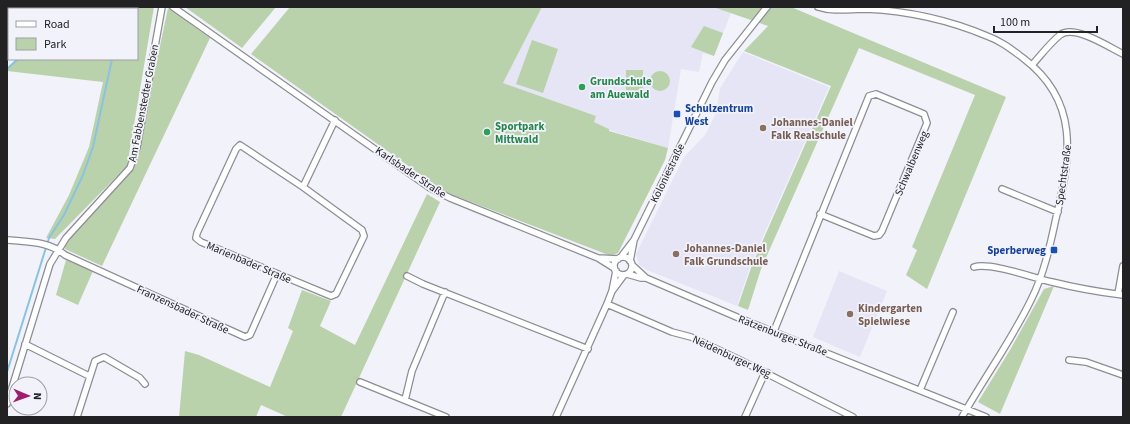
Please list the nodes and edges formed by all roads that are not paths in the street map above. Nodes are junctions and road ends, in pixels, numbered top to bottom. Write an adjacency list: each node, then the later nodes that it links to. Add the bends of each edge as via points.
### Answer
1 (162, 7): 14 (street, Am Fabbenstedter Graben, via 137,147 130,168)
2 (173, 7): 7 (street, Karlsbader Straße)
3 (767, 7): 13 (street, Koloniestraße, via 723,62)
4 (818, 7): 6 (street, Spechtstraße, via 830,10 867,9 935,19 1002,42)
5 (1123, 54): 6 (street, via 1071,31 1061,34)
6 (1032, 65): 10 (street, Spechtstraße, via 1049,82 1060,100 1065,121 1068,145)
7 (335, 120): 8 (street); 15 (street, Karlsbader Straße, via 444,196)
8 (303, 187): 21 (street, Marienbader Straße, via 362,230 364,236 336,294 331,296); 21 (street, Marienbader Straße, via 240,145 196,233 196,238 201,242)
9 (1002, 189): 10 (street, Spechtstraße)
10 (1058, 212): 25 (street, Spechtstraße)
11 (820, 214): 11 (street, Schwalbenweg, via 869,96 876,94 924,114 927,123 879,235 874,236); 31 (street, Schwalbenweg)
12 (7, 240): 14 (street, Franzensbader Straße, via 46,244)
13 (634, 240): 16 (street, Koloniestraße); 17 (street, Koloniestraße)
14 (58, 249): 21 (street, Franzensbader Straße, via 65,255 245,337 250,335); 32 (street, Am Fabbenstedter Graben, via 50,264)
15 (598, 258): 16 (street, Karlsbader Straße); 20 (street, Karlsbader Straße)
16 (619, 258): 17 (street); 20 (street, via 615,262)
17 (631, 263): 22 (street, via 631,269); 24 (street, Ratzenburger Straße)
18 (1123, 266): 28 (street)
19 (974, 267): 25 (street, via 993,267)
20 (615, 270): 22 (street); 26 (street)
21 (277, 274)
22 (625, 274): 24 (street, Ratzenburger Straße); 26 (street)
23 (407, 276): 27 (street)
24 (646, 278): 31 (street, Ratzenburger Straße)
25 (1040, 279): 28 (street); 43 (street, Spechtstraße, via 1005,348)
26 (612, 291): 29 (street)
27 (445, 292): 33 (street); 41 (street, via 412,371)
28 (1120, 295)
29 (607, 304): 33 (street); 35 (street, Neidenburger Weg, via 672,332 690,337)
30 (953, 312): 40 (street)
31 (774, 331): 40 (street, Ratzenburger Straße)
32 (25, 344): 36 (street); 42 (street, Am Fabbenstedter Graben)
33 (588, 349): 46 (street)
34 (1068, 360): 37 (street, via 1086,362)
35 (768, 373): 47 (street, via 763,377); 48 (street, Neidenburger Weg)
36 (89, 376): 39 (street, via 95,361 104,357 140,378); 44 (street)
37 (1123, 376)
38 (360, 382): 41 (street)
39 (145, 384)
40 (920, 390): 43 (street, Ratzenburger Straße)
41 (405, 400): 45 (street)
42 (7, 404)
43 (966, 410): 49 (street, Spechtstraße); 50 (street, Ratzenburger Straße)
44 (77, 417)
45 (446, 417)
46 (556, 417)
47 (745, 417)
48 (854, 417)
49 (962, 417)
50 (986, 417)

